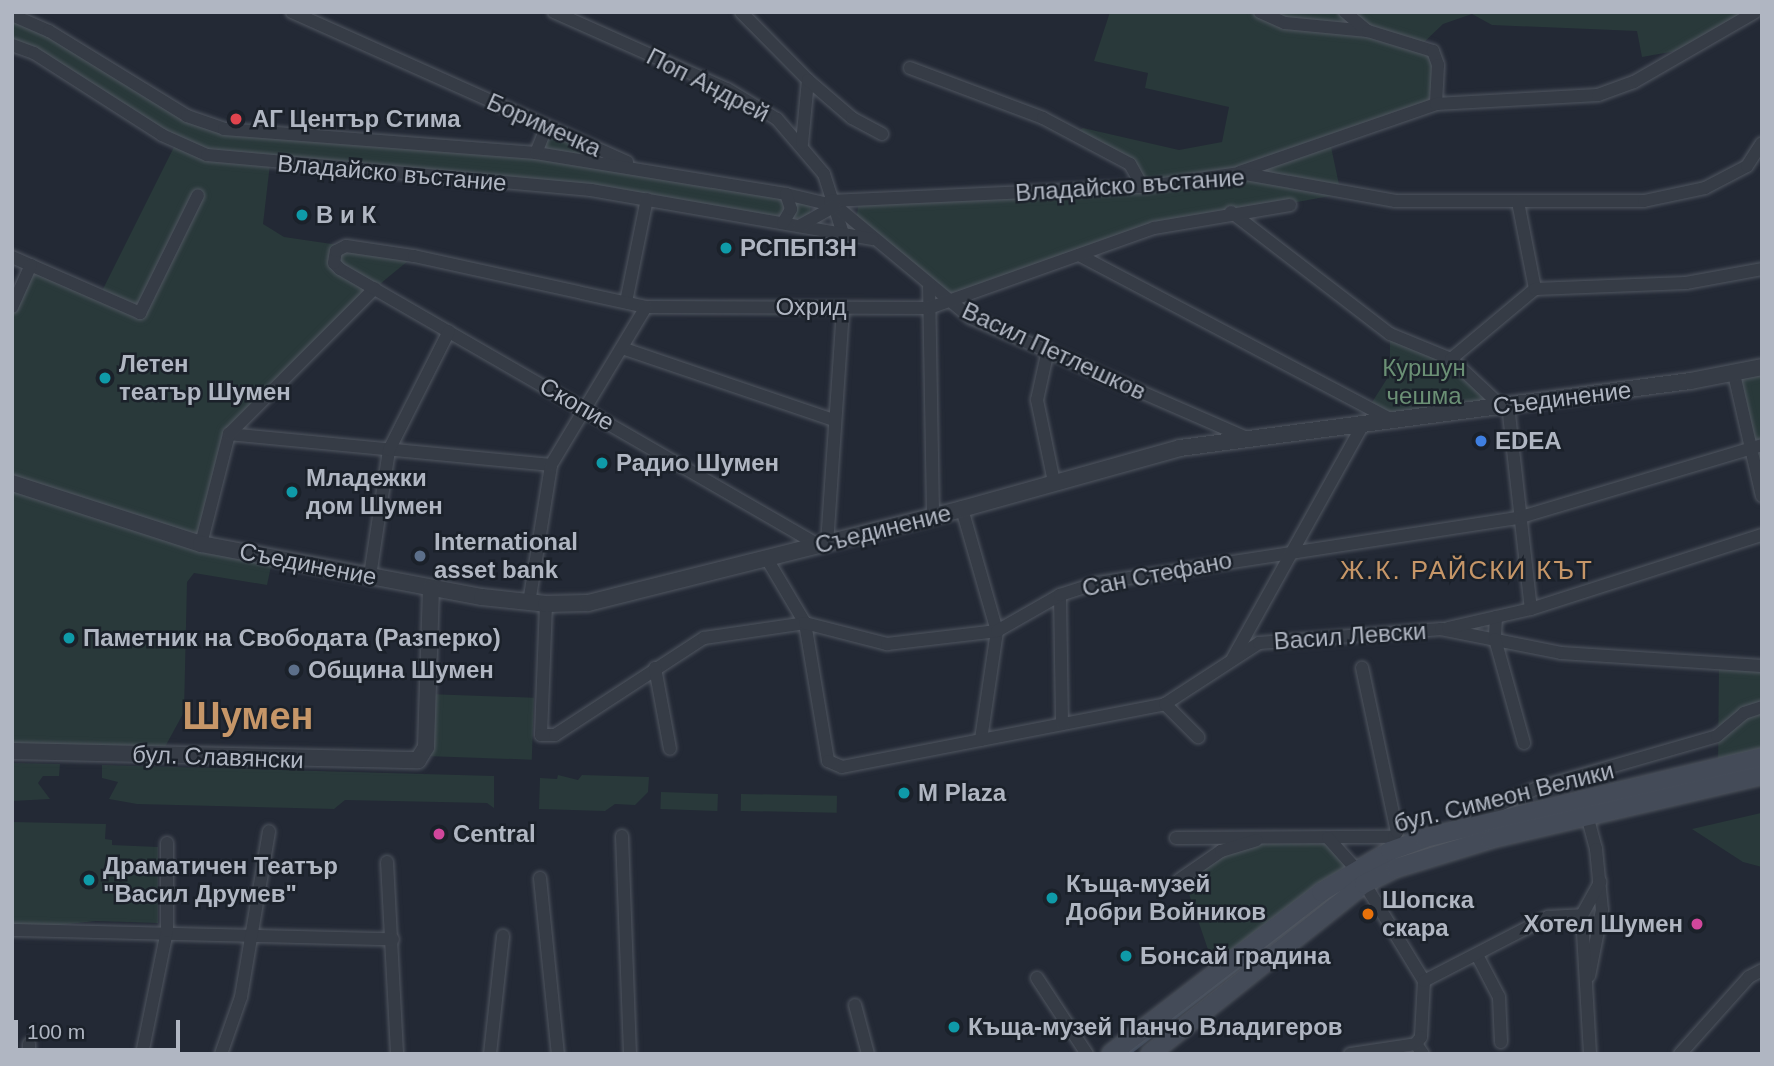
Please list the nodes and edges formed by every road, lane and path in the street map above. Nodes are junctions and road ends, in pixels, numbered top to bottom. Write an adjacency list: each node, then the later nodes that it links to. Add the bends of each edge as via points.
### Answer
1 (554, 12): 16 (street, Поп Андрей, via 751,101)
2 (741, 12): 11 (street)
3 (1260, 12): 8 (street, via 1285,23)
4 (1345, 12): 8 (street)
5 (1755, 12): 12 (street, via 1634,82 1598,95)
6 (296, 14): 13 (street, Боримечка)
7 (12, 15): 17 (street, Владайско въстание, via 49,31 206,124 251,132)
8 (1368, 32): 12 (street, via 1433,51 1438,65)
9 (12, 45): 23 (street, Владайско въстание, via 34,54 162,135 207,155)
10 (910, 68): 20 (street, via 1043,118 1130,164)
11 (808, 80): 14 (street, via 852,118); 16 (street)
12 (1436, 104): 19 (street)
13 (547, 126): 17 (street); 18 (street, Боримечка)
14 (882, 134)
15 (1762, 143): 25 (street, Владайско въстание, via 1747,166 1679,196 1644,201)
16 (802, 144): 26 (street, Поп Андрей, via 824,174)
17 (536, 153): 18 (street, Владайско въстание)
18 (642, 169): 21 (street, Владайско въстание)
19 (1240, 173): 20 (street, Владайско въстание); 25 (street, Владайско въстание, via 1395,201)
20 (1143, 187): 24 (street, Владайско въстание)
21 (786, 194): 26 (street, Владайско въстание); 29 (street, via 790,209)
22 (198, 195): 36 (street, via 140,313)
23 (648, 199): 29 (street, Владайско въстание); 42 (street)
24 (872, 201): 26 (street, Владайско въстание); 32 (street, via 862,214)
25 (1518, 202): 40 (street)
26 (835, 204): 30 (street, Владайско въстание); 31 (street, Поп Андрей); 32 (street)
27 (1290, 205): 28 (street, Охрид)
28 (1231, 212): 33 (street, Охрид, via 1154,228); 50 (street, via 1390,334)
29 (783, 223): 30 (street, Владайско въстание)
30 (799, 226): 31 (street, Владайско въстание)
31 (844, 234): 32 (street, Владайско въстание)
32 (870, 235): 38 (street, Васил Петлешков)
33 (1079, 255): 41 (street, Охрид); 56 (street)
34 (12, 257): 36 (street)
35 (334, 263): 39 (street, Скопие); 42 (street, Охрид, via 336,251 346,246 441,261)
36 (32, 265): 43 (street)
37 (1762, 269): 40 (street, via 1686,282)
38 (929, 284): 41 (street, Васил Петлешков); 46 (street)
39 (375, 288): 47 (street, Скопие); 58 (street)
40 (1535, 289): 50 (street)
41 (948, 301): 46 (street, Охрид); 49 (street, Васил Петлешков, via 971,318)
42 (626, 302): 44 (street, Охрид)
43 (12, 307)
44 (646, 307): 45 (street, Охрид); 48 (street)
45 (843, 307): 46 (street, Охрид); 55 (street)
46 (929, 307): 67 (street)
47 (449, 331): 54 (street, Скопие); 61 (street)
48 (622, 348): 54 (street); 55 (street)
49 (1048, 350): 59 (street, Васил Петлешков); 63 (street, via 1037,400)
50 (1451, 359): 53 (street)
51 (1762, 367): 52 (street, Съединение)
52 (1734, 374): 53 (street, Съединение); 60 (street)
53 (1505, 405): 56 (street, Съединение); 68 (street)
54 (586, 408): 62 (street); 71 (street, Скопие)
55 (834, 420): 71 (street)
56 (1392, 420): 57 (street, Съединение)
57 (1363, 424): 59 (street, Съединение); 72 (street)
58 (229, 434): 61 (street); 70 (street)
59 (1250, 439): 63 (street, Съединение, via 1180,448)
60 (1756, 447): 65 (street); 68 (street, Сан Стефано)
61 (389, 450): 62 (street); 74 (street)
62 (551, 465): 77 (street)
63 (1054, 482): 66 (street, Съединение)
64 (12, 483): 70 (street, Съединение)
65 (1762, 496)
66 (961, 509): 67 (street, Съединение); 83 (street)
67 (933, 516): 71 (street, Съединение)
68 (1521, 517): 72 (street, Сан Стефано); 79 (street)
69 (1762, 535): 79 (street)
70 (201, 544): 74 (street, Съединение)
71 (823, 545): 73 (street, Съединение)
72 (1294, 549): 76 (street, Сан Стефано, via 1137,573); 85 (street)
73 (767, 559): 78 (street, Съединение, via 613,599); 81 (street)
74 (370, 576): 75 (street, Съединение)
75 (431, 588): 77 (street, Съединение); 96 (street, бул. Славянски, via 422,757 412,762)
76 (1060, 595): 83 (street, Сан Стефано); 91 (street)
77 (529, 603): 78 (street, Съединение)
78 (546, 604): 87 (street, Сан Стефано, via 541,735 555,735)
79 (1531, 610): 80 (street)
80 (1496, 617): 82 (street); 84 (street)
81 (805, 623): 83 (street, Сан Стефано, via 887,644); 87 (street, Сан Стефано, via 704,638); 93 (street, Васил Левски, via 828,761 834,766)
82 (1441, 629): 84 (street, Васил Левски); 85 (street, Васил Левски, via 1259,643)
83 (998, 631): 93 (street)
84 (1495, 639): 86 (street, Васил Левски, via 1560,653); 94 (street)
85 (1231, 662): 89 (street, Васил Левски)
86 (1762, 666)
87 (655, 668): 95 (street)
88 (1362, 668): 105 (street, via 1397,832 1384,839)
89 (1165, 704): 91 (street, Васил Левски); 92 (street)
90 (1762, 707): 100 (street, via 1744,713 1717,736 1537,788 1482,813)
91 (1062, 724): 93 (street, Васил Левски)
92 (1198, 737)
93 (981, 740)
94 (1524, 743)
95 (670, 750)
96 (12, 751)
97 (1762, 757): 100 (main road, бул. Симеон Велики)
98 (1762, 775): 99 (main road, бул. Симеон Велики)
99 (1588, 818): 108 (main road, бул. Симеон Велики); 111 (street)
100 (1471, 827): 108 (main road, бул. Симеон Велики, via 1424,838)
101 (269, 831): 115 (street)
102 (622, 836): 131 (street)
103 (1267, 836): 104 (street); 105 (street); 110 (street, via 1221,851)
104 (1176, 838)
105 (1328, 838): 108 (street)
106 (167, 843): 114 (street)
107 (387, 862): 117 (street)
108 (1360, 876): 122 (street); 134 (main road, бул. Симеон Велики); 135 (main road, бул. Симеон Велики)
109 (540, 878): 130 (street)
110 (1179, 880)
111 (1600, 882): 112 (street); 120 (street, via 1602,910)
112 (1582, 915): 118 (street, via 1548,918); 120 (street)
113 (12, 930): 114 (street)
114 (167, 931): 115 (street); 126 (street)
115 (250, 933): 117 (street); 127 (street, via 241,996)
116 (503, 936): 129 (street)
117 (393, 939): 128 (street)
118 (1477, 955): 122 (street); 124 (street, via 1499,997)
119 (1762, 970): 138 (street, via 1749,977)
120 (1589, 976): 137 (street)
121 (1037, 978): 133 (street)
122 (1424, 981): 125 (street)
123 (855, 1005): 132 (street)
124 (1501, 1042)
125 (1419, 1049): 136 (street)
126 (142, 1054)
127 (221, 1054)
128 (397, 1054)
129 (490, 1054)
130 (558, 1054)
131 (630, 1054)
132 (868, 1054)
133 (1087, 1054)
134 (1111, 1054)
135 (1150, 1054)
136 (1350, 1054)
137 (1590, 1054)
138 (1680, 1054)

